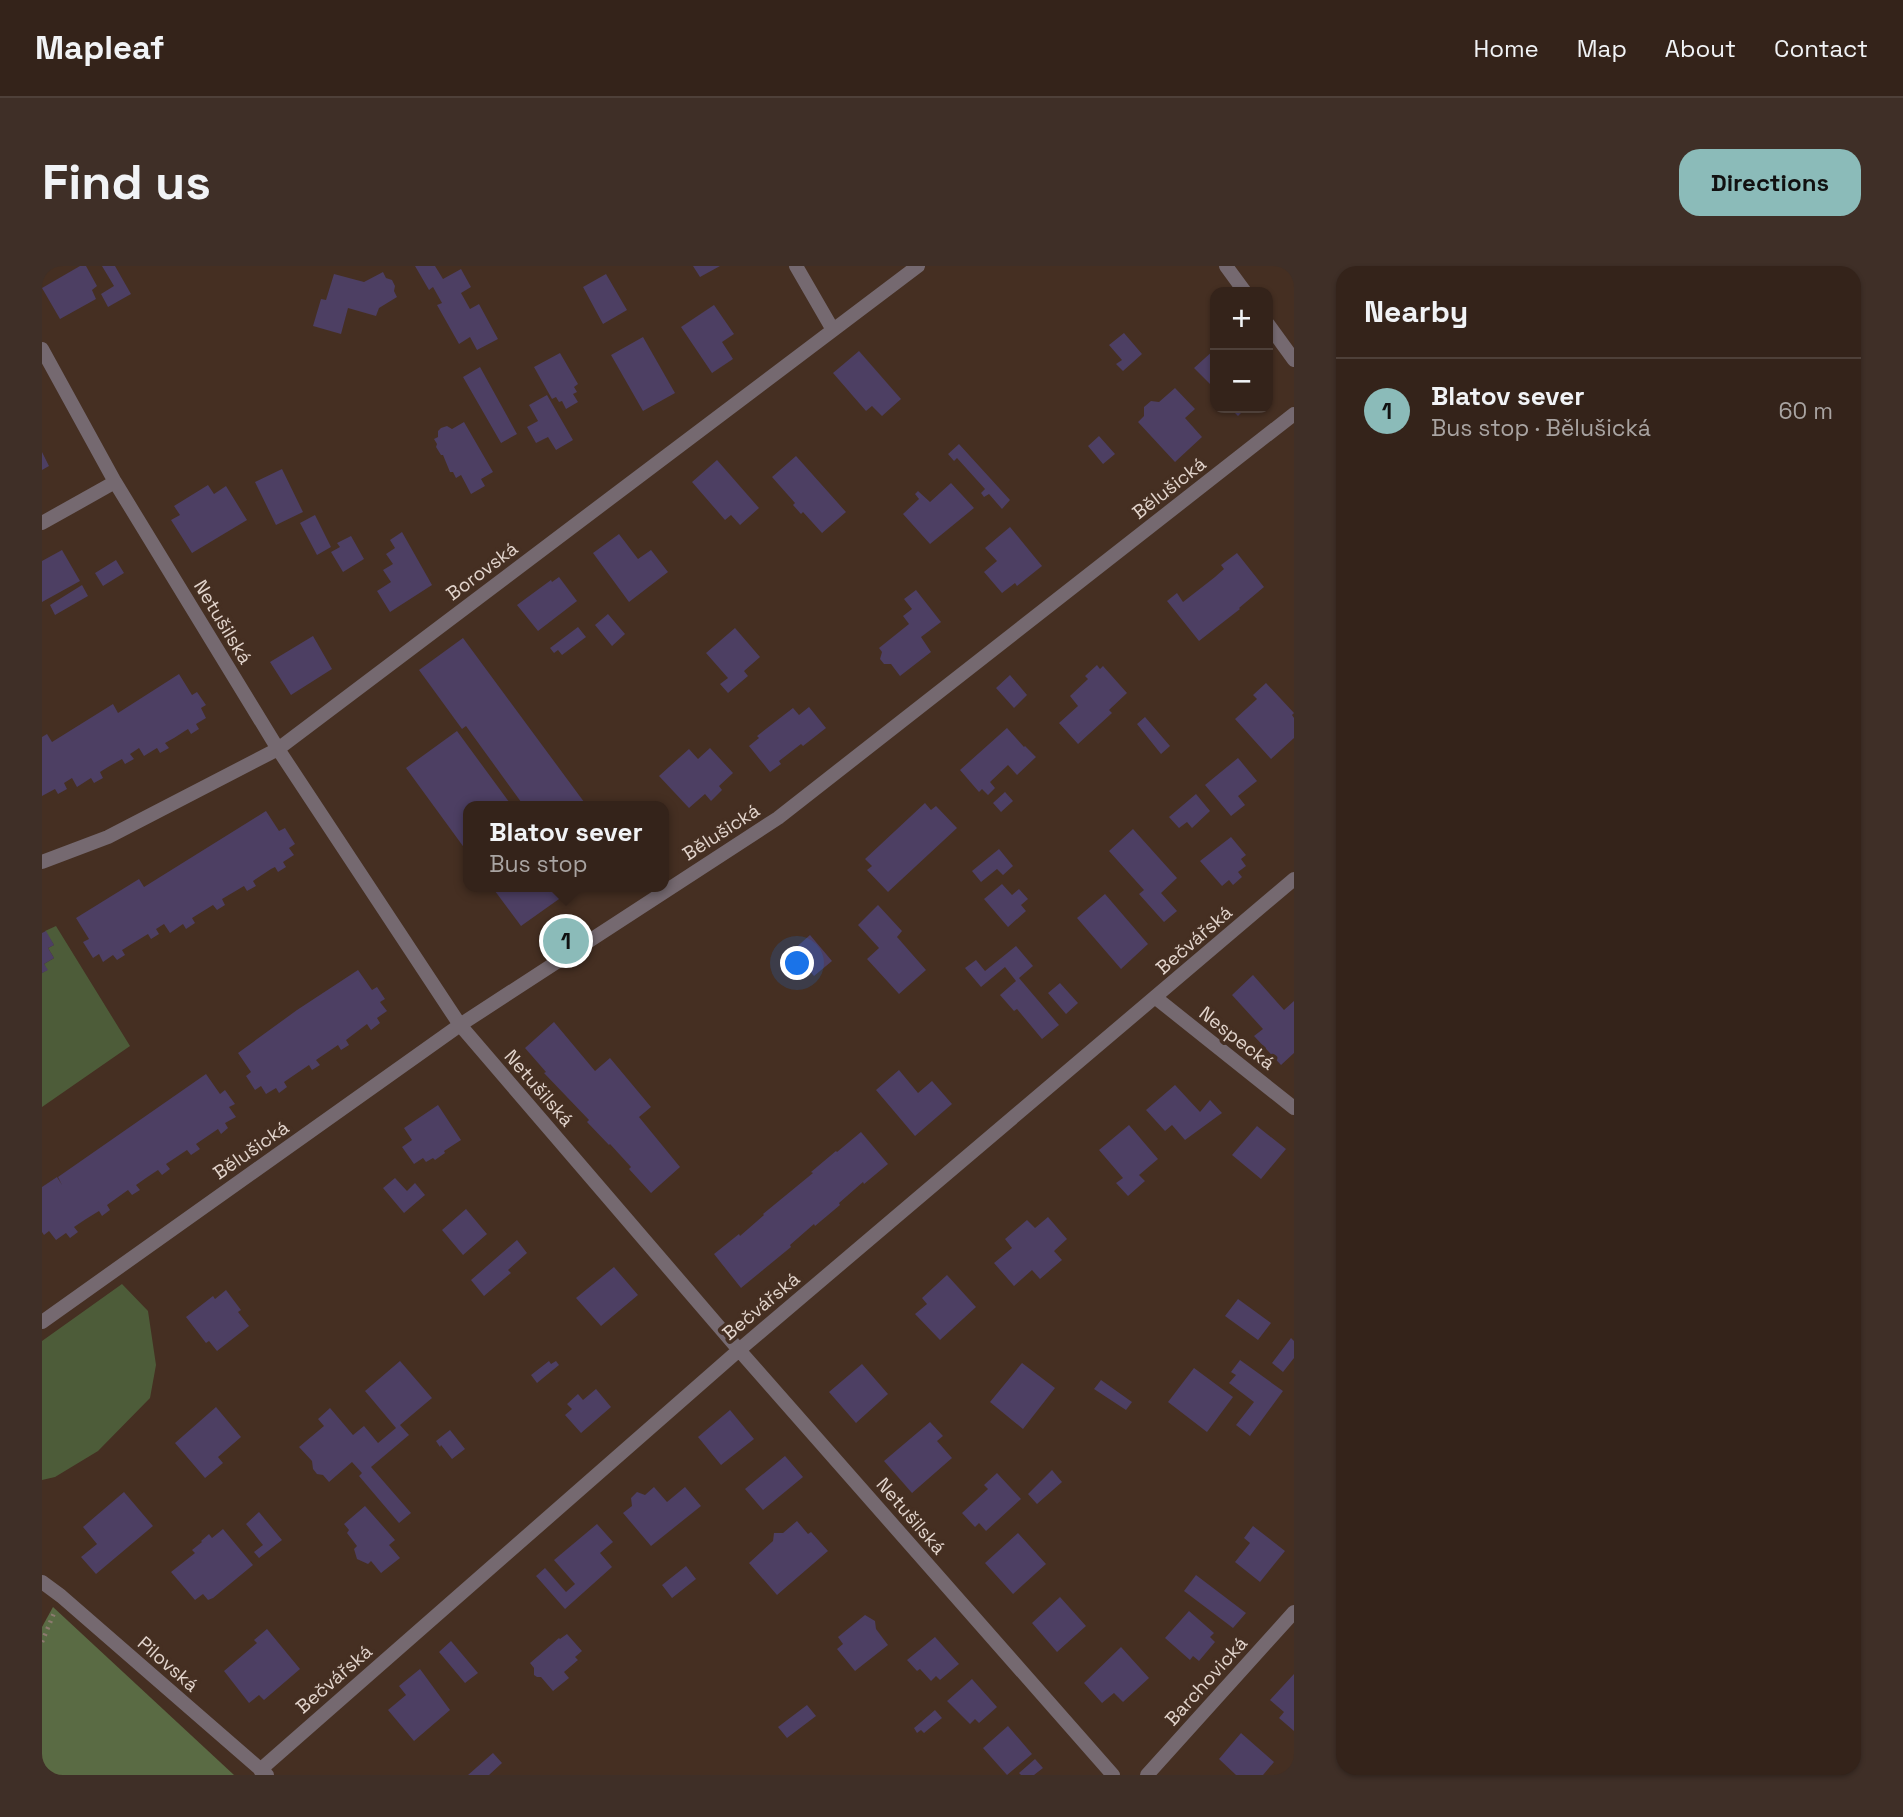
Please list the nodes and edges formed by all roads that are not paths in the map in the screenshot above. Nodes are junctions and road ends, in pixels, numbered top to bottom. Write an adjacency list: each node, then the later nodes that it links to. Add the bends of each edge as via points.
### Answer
1 (796, 266): 5 (street)
2 (918, 266): 5 (street, Borovská)
3 (1226, 266): 4 (street)
4 (1241, 287)
5 (834, 330): 12 (street, Borovská)
6 (1273, 331): 8 (street)
7 (42, 349): 10 (street, Netušilská)
8 (1294, 360)
9 (1294, 414): 15 (street, Bělušická, via 778,818)
10 (115, 482): 11 (street); 12 (street, Netušilská)
11 (42, 523)
12 (278, 749): 13 (street, Borovská, via 108,837); 18 (street, Netušilská)
13 (42, 862)
14 (1294, 879): 17 (street, Bečvářská)
15 (669, 889)
16 (664, 892): 18 (street, Bělušická)
17 (1156, 998): 19 (street, Nespecká); 21 (street, Bečvářská)
18 (460, 1025): 20 (street, Bělušická); 21 (street, Netušilská)
19 (1294, 1108)
20 (42, 1322)
21 (739, 1350): 24 (street, Bečvářská); 25 (street, Netušilská)
22 (42, 1583): 24 (street, Pilovská)
23 (1294, 1612): 26 (street, Barchovická)
24 (264, 1772)
25 (1113, 1775)
26 (1147, 1775)

